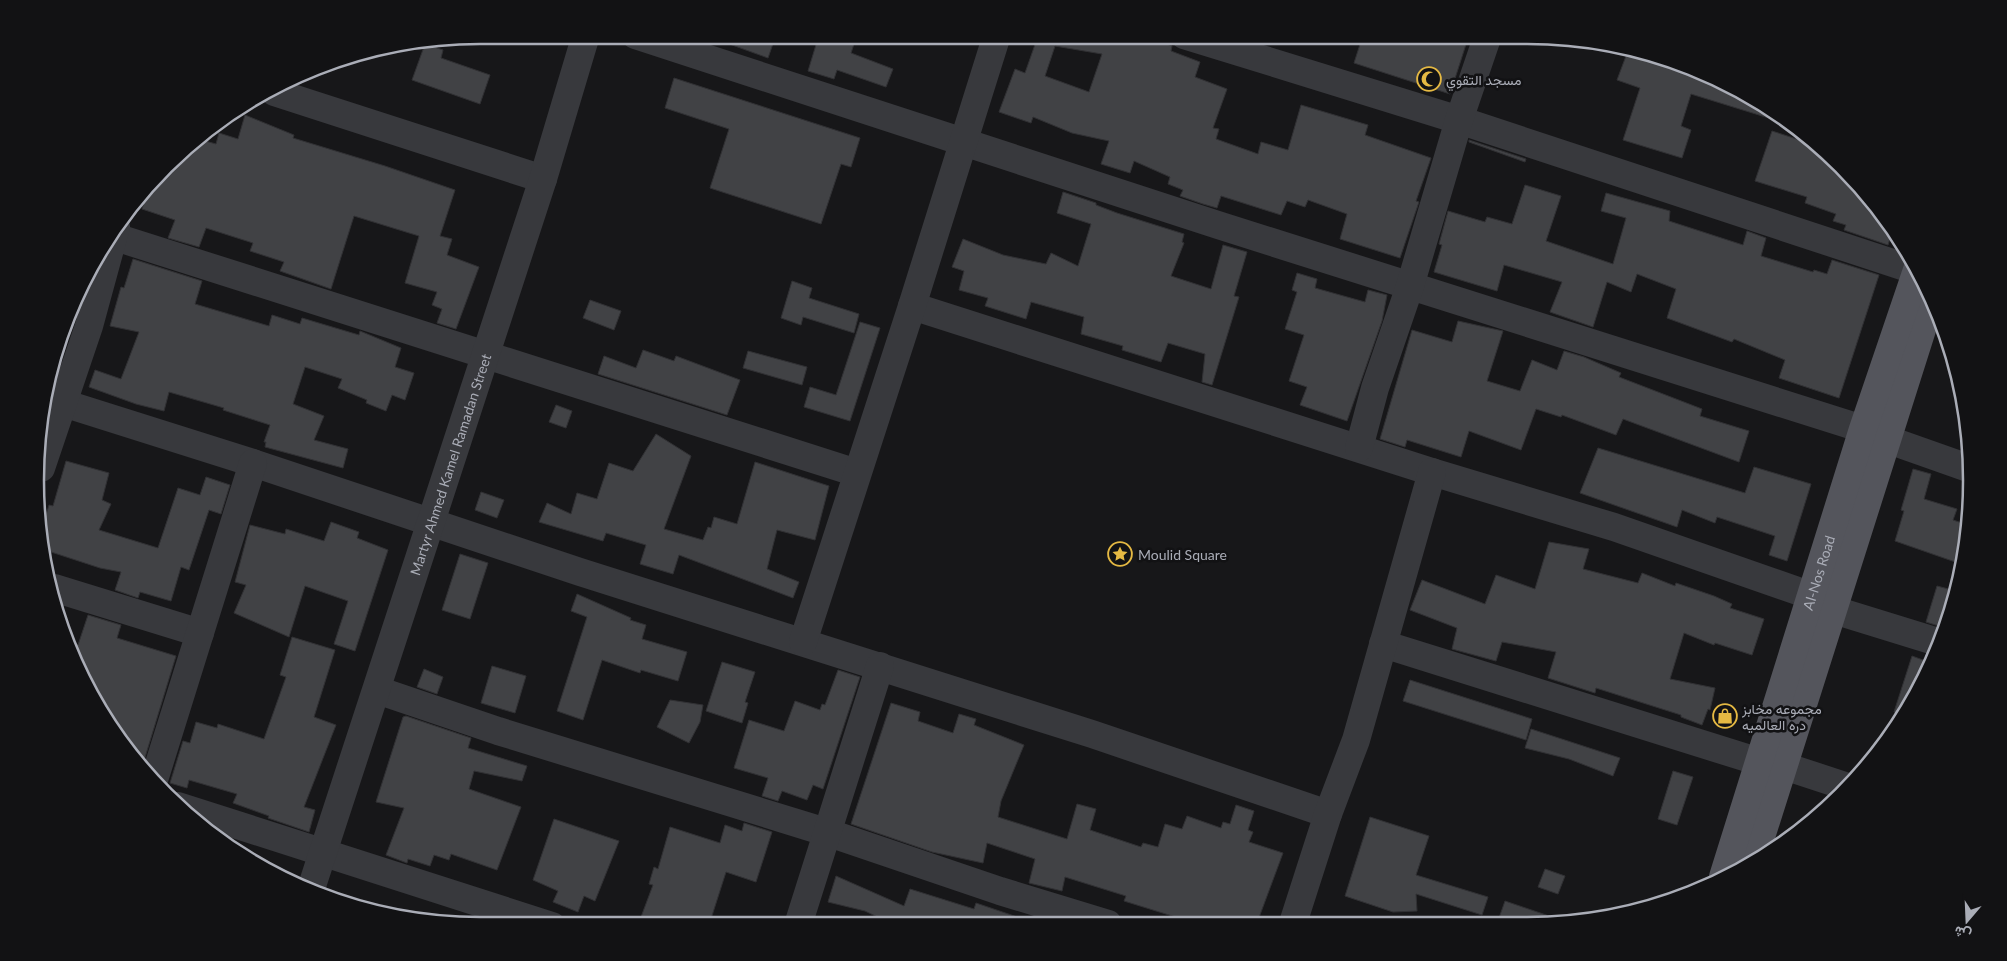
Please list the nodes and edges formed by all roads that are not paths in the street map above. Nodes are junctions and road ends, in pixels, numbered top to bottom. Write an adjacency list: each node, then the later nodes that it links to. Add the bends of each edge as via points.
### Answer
1 (583, 44): 9 (street, Martyr Ahmed Kamel Ramadan Street)
2 (663, 44): 8 (street)
3 (994, 44): 8 (street)
4 (1212, 44): 7 (street)
5 (1485, 44): 7 (street)
6 (282, 92): 9 (street)
7 (1459, 120): 12 (street); 14 (street)
8 (964, 141): 14 (street); 15 (street)
9 (544, 179): 17 (street, Martyr Ahmed Kamel Ramadan Street)
10 (119, 235): 17 (street)
11 (106, 255): 18 (street, via 88,326)
12 (1908, 267)
13 (1914, 280): 19 (main road, Al-Nos Road)
14 (1410, 286): 19 (street); 21 (street, via 1375,388)
15 (912, 306): 21 (street); 25 (street)
16 (1928, 308): 19 (main road, Al-Nos Road)
17 (485, 356): 25 (street); 26 (street, Martyr Ahmed Kamel Ramadan Street)
18 (53, 400): 20 (street); 22 (street)
19 (1875, 434): 23 (street); 28 (main road, Al-Nos Road)
20 (46, 441)
21 (1359, 448): 24 (street)
22 (253, 463): 26 (street); 29 (street)
23 (1962, 466)
24 (1432, 472): 28 (street, via 1614,526); 32 (street)
25 (857, 473): 31 (street)
26 (431, 524): 31 (street); 34 (street, Martyr Ahmed Kamel Ramadan Street)
27 (58, 589): 29 (street)
28 (1823, 603): 30 (street); 35 (main road, Al-Nos Road)
29 (200, 633): 36 (street)
30 (1933, 641)
31 (803, 642): 33 (street)
32 (1383, 644): 35 (street); 39 (street, via 1356,740)
33 (880, 666): 39 (street); 40 (street)
34 (377, 690): 40 (street, via 507,734); 41 (street, Martyr Ahmed Kamel Ramadan Street)
35 (1772, 764): 37 (street); 42 (main road, Al-Nos Road); 43 (main road, Al-Nos Road)
36 (156, 773)
37 (1839, 784)
38 (197, 812): 41 (street)
39 (1328, 814): 48 (street)
40 (829, 832): 46 (street); 47 (street)
41 (322, 852): 44 (street, Martyr Ahmed Kamel Ramadan Street); 45 (street)
42 (1755, 852)
43 (1727, 869)
44 (312, 884)
45 (524, 917)
46 (801, 917)
47 (1085, 917)
48 (1295, 917)

